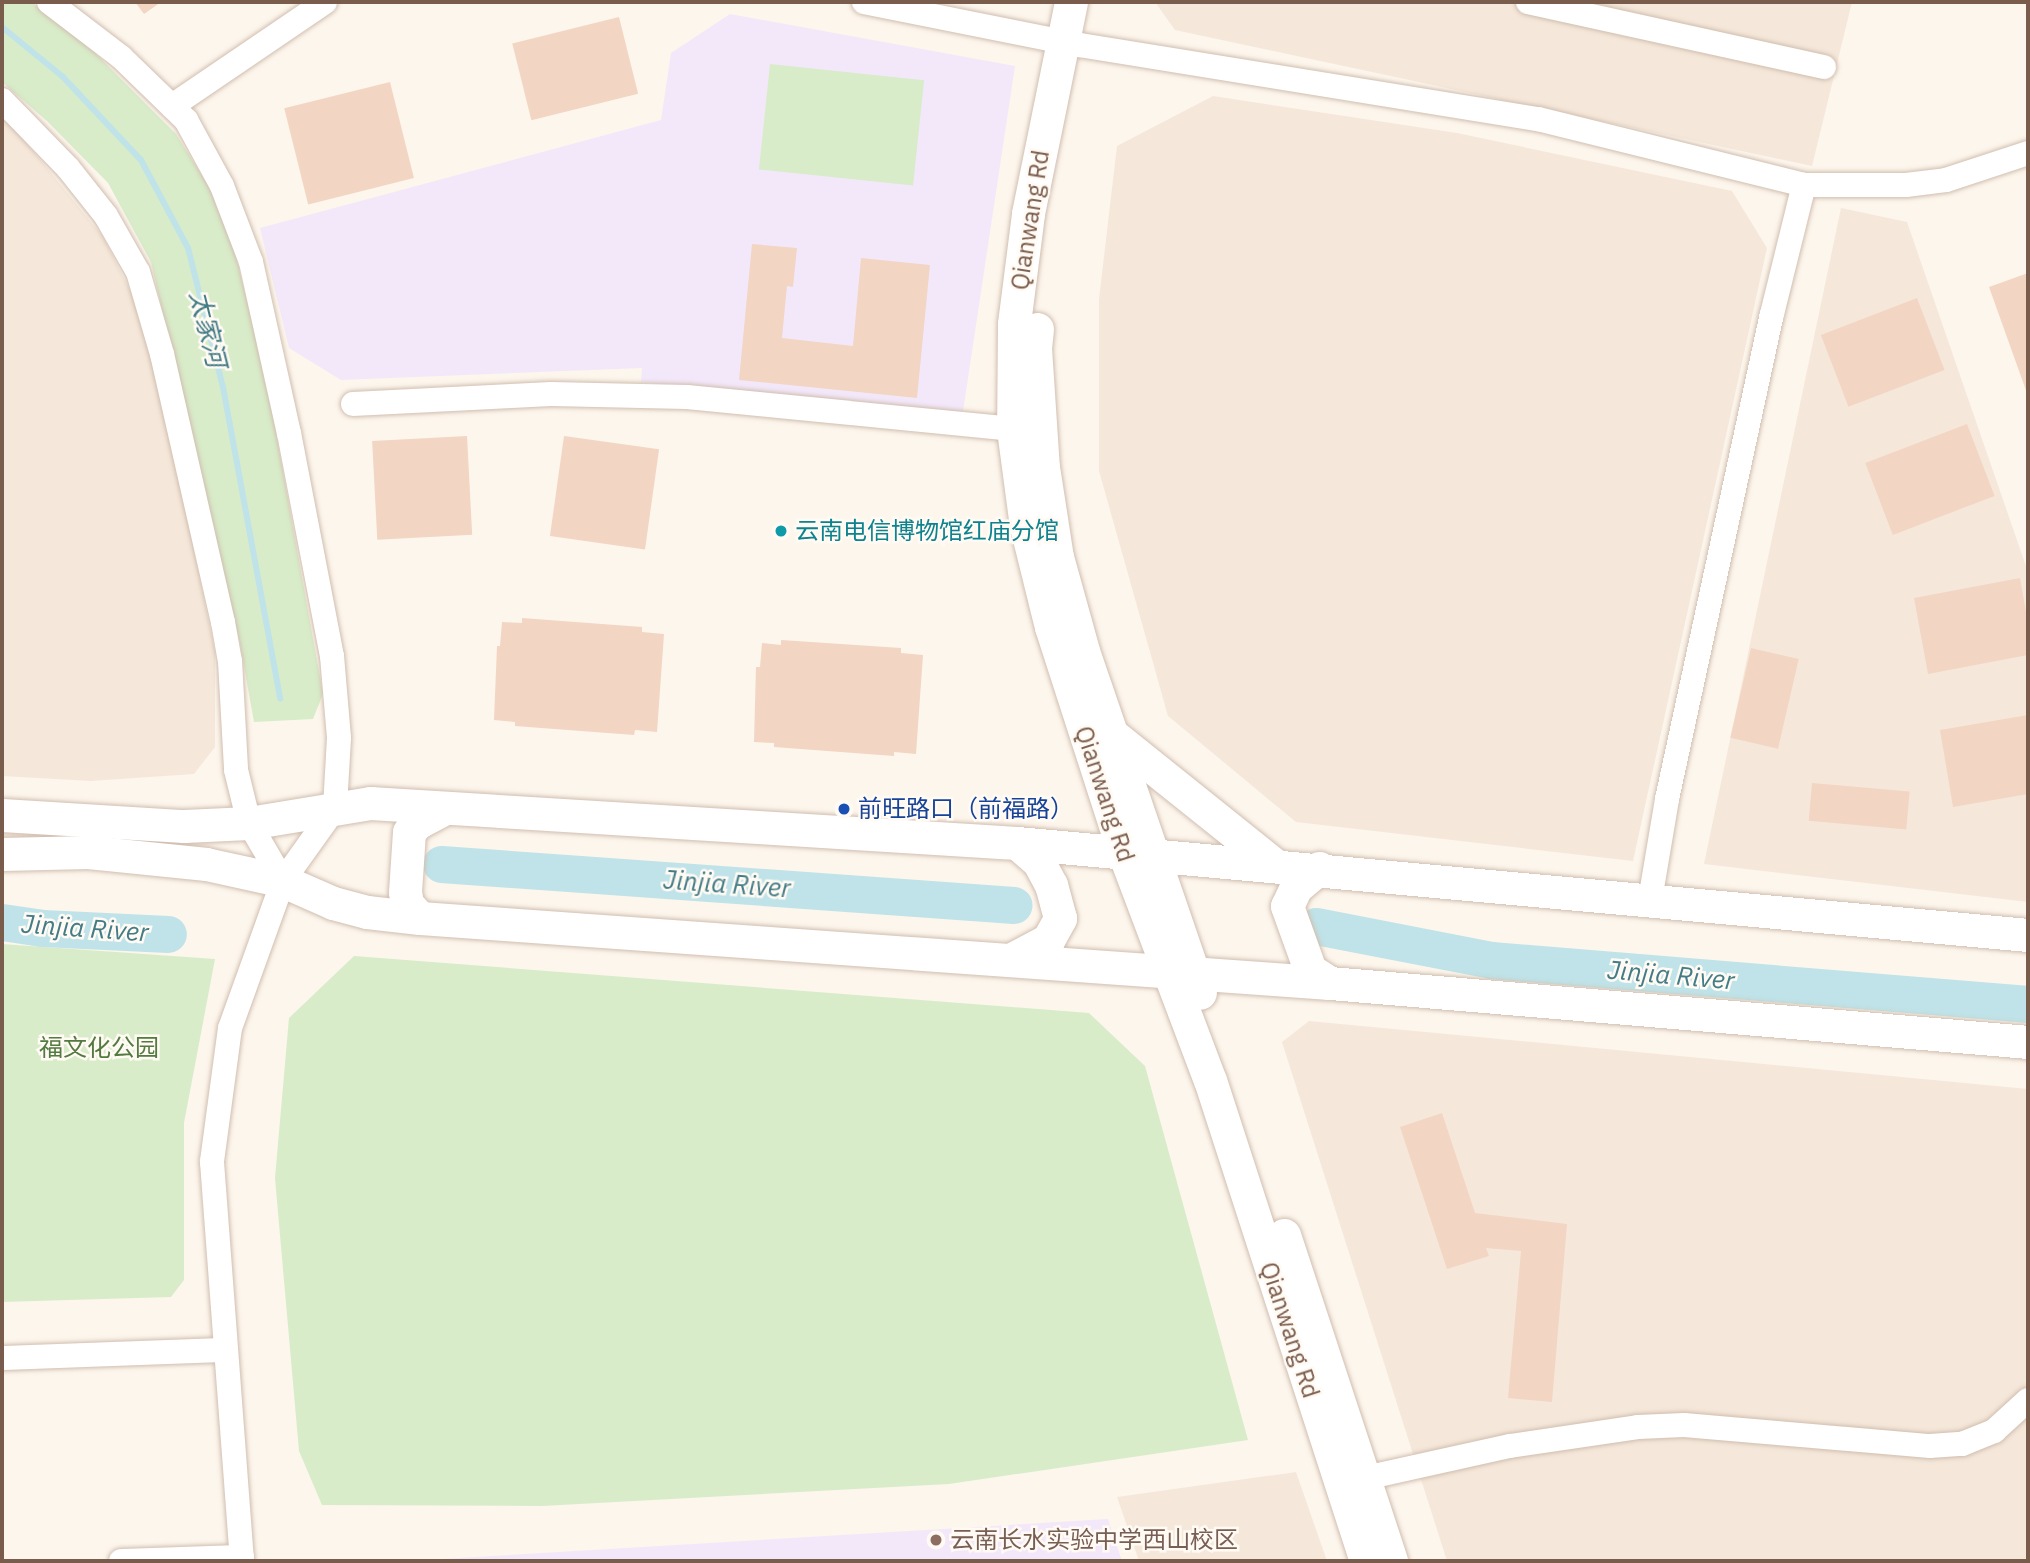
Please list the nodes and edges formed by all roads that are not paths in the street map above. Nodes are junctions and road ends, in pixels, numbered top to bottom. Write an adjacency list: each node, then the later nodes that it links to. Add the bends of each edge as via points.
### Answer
1 (49, 2): 10 (street, via 121,57)
2 (325, 2): 10 (street)
3 (864, 2): 7 (street)
4 (1071, 2): 7 (street, Qianwang Rd)
5 (1090, 2): 7 (street, Qianwang Rd)
6 (1528, 2): 8 (street)
7 (1071, 44): 12 (street, via 1538,119); 14 (street, Qianwang Rd, via 1028,214 1014,324); 15 (street, Qianwang Rd, via 1035,348 1043,467 1057,557)
8 (1824, 67)
9 (2, 100): 19 (street, via 68,168 106,216 138,272 162,354 223,622 230,661 236,770)
10 (172, 106): 16 (street, via 186,120 222,186 251,262 332,656 339,738)
11 (2028, 153): 12 (street, via 1946,180 1906,185)
12 (1804, 185): 26 (street, via 1667,799)
13 (353, 404): 14 (street, via 551,394 687,397)
14 (1013, 429): 22 (street, Qianwang Rd, via 1026,526 1051,627)
15 (1110, 733): 22 (street, Qianwang Rd); 23 (street)
16 (335, 808): 17 (street, via 370,803); 19 (street); 25 (street)
17 (444, 808): 20 (street); 27 (street, via 409,832 405,892 407,904)
18 (2, 815): 19 (street, via 184,826)
19 (248, 823): 25 (street)
20 (1017, 843): 22 (street); 29 (street, via 1039,862 1060,918 1048,940)
21 (2, 854): 25 (street, via 88,852 206,864)
22 (1138, 854): 23 (street); 30 (street, Qianwang Rd)
23 (1275, 865): 24 (street)
24 (1319, 868): 26 (street); 31 (street, via 1296,887 1287,906 1310,970)
25 (283, 881): 27 (street, via 333,903); 33 (street, via 230,1028 212,1162)
26 (1650, 900): 28 (street)
27 (420, 918): 29 (street)
28 (2028, 935)
29 (1012, 959): 30 (street)
30 (1180, 972): 31 (street); 36 (street, Qianwang Rd, via 1210,1080)
31 (1330, 983): 32 (street)
32 (2028, 1042)
33 (224, 1350): 34 (street); 37 (street)
34 (2, 1358)
35 (2028, 1400): 36 (street, via 1994,1431 1962,1444 1930,1446 1684,1425 1638,1427 1510,1446)
36 (1352, 1480): 39 (street, Qianwang Rd); 40 (street, Qianwang Rd)
37 (242, 1559): 38 (street)
38 (121, 1561)
39 (1366, 1561)
40 (1391, 1561)

